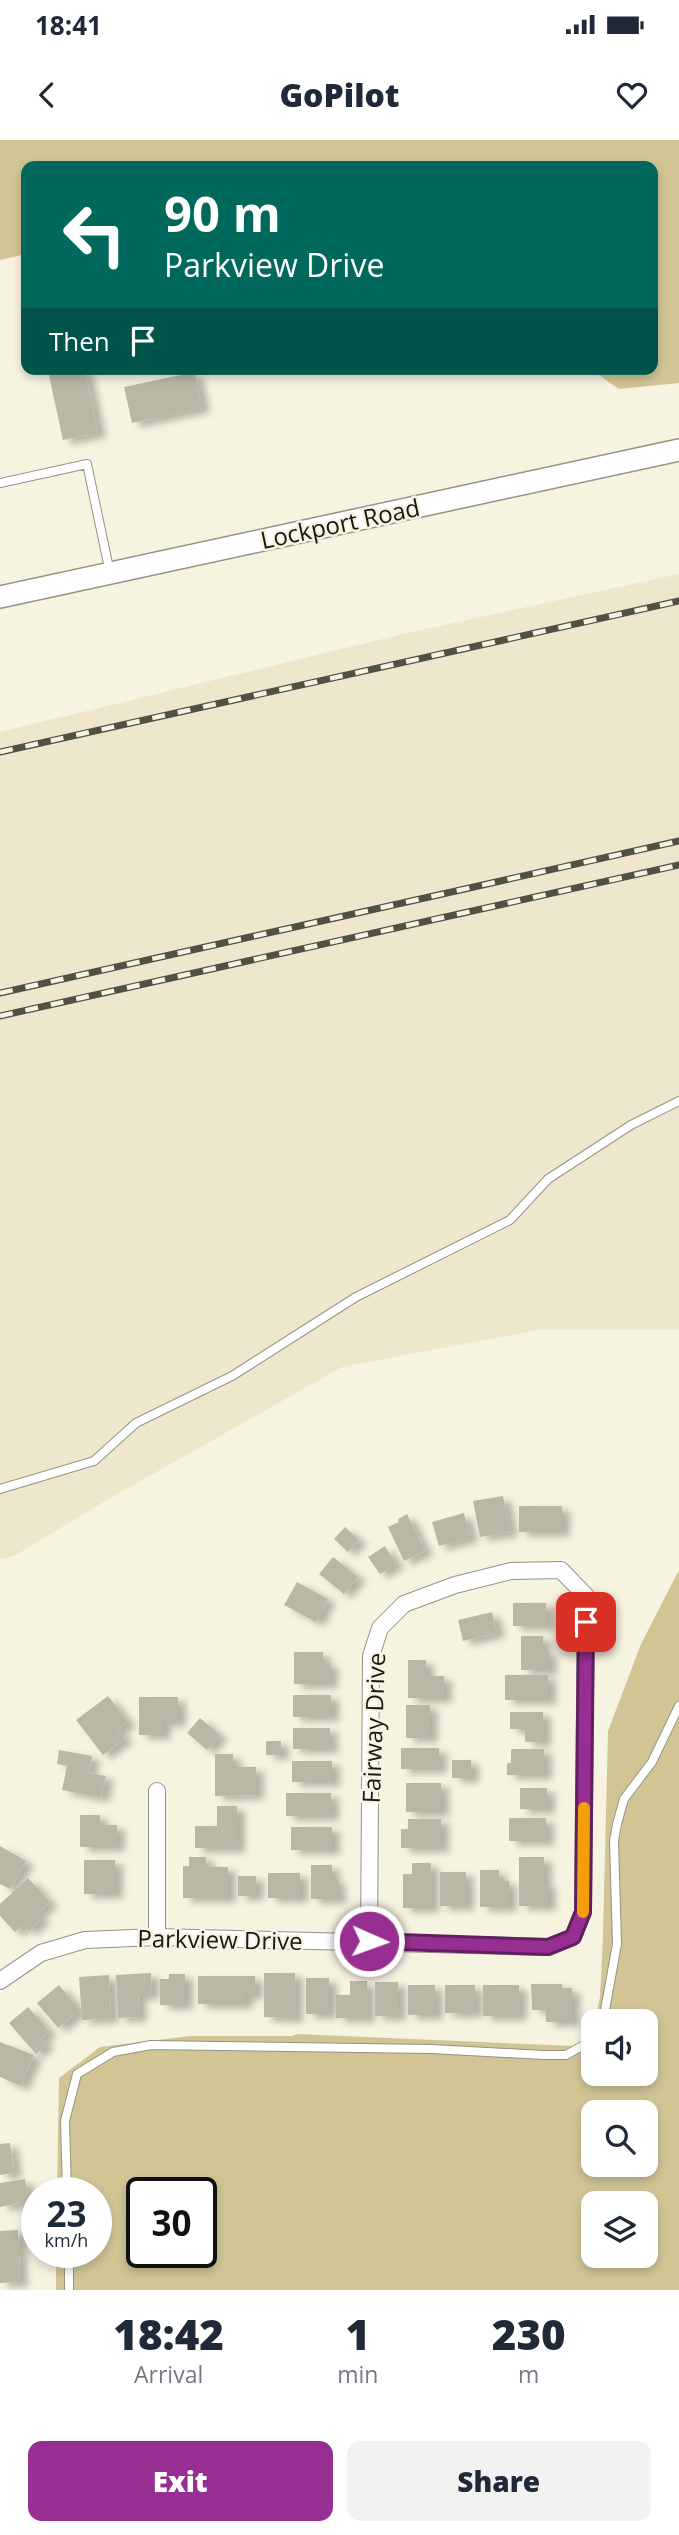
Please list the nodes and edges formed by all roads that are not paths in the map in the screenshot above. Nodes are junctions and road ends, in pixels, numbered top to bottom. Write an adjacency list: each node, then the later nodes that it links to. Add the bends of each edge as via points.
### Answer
1 (679, 450): 3 (street, Lockport Road)
2 (0, 482): 3 (lane, via 87,464)
3 (110, 573): 4 (street, Lockport Road)
4 (0, 597)
5 (679, 1101): 6 (lane, via 631,1125 548,1179 510,1220 356,1297 232,1376 136,1423 94,1461)
6 (0, 1489)
7 (561, 1570): 11 (street, Fairway Drive, via 511,1571 455,1585 404,1604 380,1628 370,1656); 11 (street, Parkview Drive, via 586,1596 583,1912 573,1937 548,1947)
8 (679, 1706): 13 (lane, via 652,1762 624,1800 617,1824 617,1944)
9 (157, 1791): 10 (street)
10 (157, 1937): 11 (street, Parkview Drive); 12 (street, Parkview Drive, via 85,1940 41,1953)
11 (369, 1941)
12 (1, 1978)
13 (605, 2009)
14 (581, 2047): 15 (lane, via 566,2055 151,2045 113,2052 77,2074 65,2121)
15 (67, 2177)
16 (69, 2268): 17 (lane)
17 (69, 2290)

